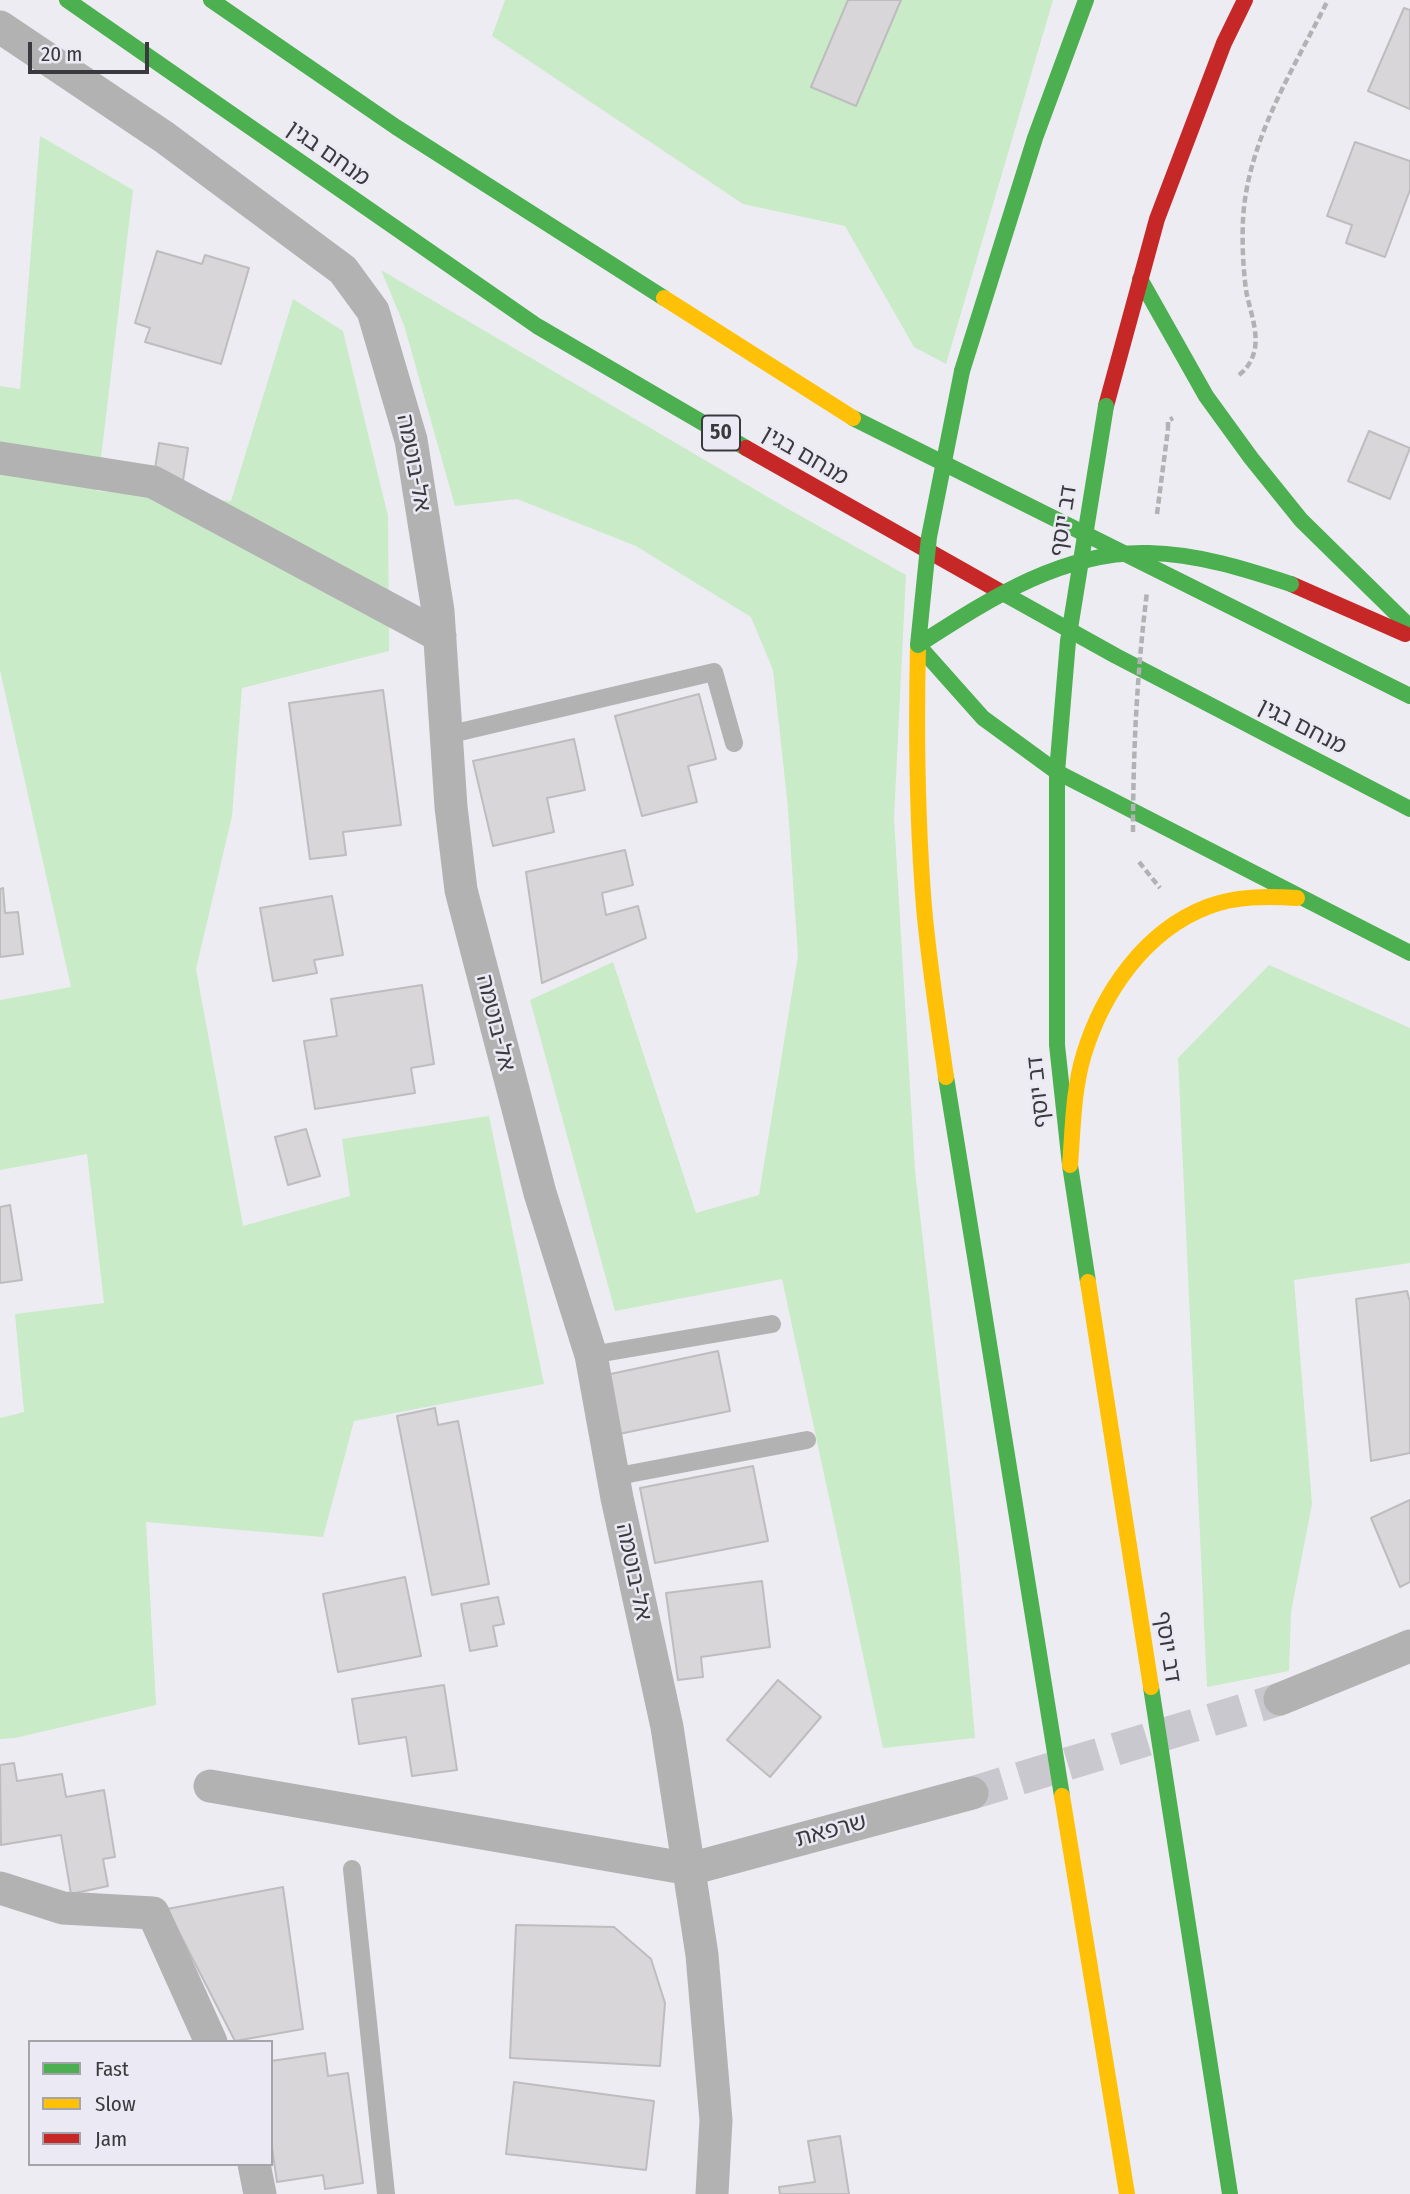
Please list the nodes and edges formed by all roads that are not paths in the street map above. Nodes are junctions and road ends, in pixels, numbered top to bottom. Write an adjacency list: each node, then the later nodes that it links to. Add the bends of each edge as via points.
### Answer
1 (67, 0): 17 (main road, מנחם בגין / 50, via 537,326 828,496 1116,656)
2 (211, 0): 13 (main road, via 396,127 861,423)
3 (1086, 0): 12 (main road, bridge, via 1027,159 962,371 929,537)
4 (1245, 0): 6 (main road, דב יוסף, via 1157,219)
5 (0, 27): 10 (street, אל-בוטמה, via 164,137 343,270 373,311 411,440)
6 (1140, 279): 8 (main road, דב יוסף, bridge, via 1106,406); 9 (main road, via 1206,396 1251,458 1301,520)
7 (0, 458): 10 (street, via 153,482)
8 (1080, 561): 11 (main road, bridge, via 1127,553 1222,562 1291,584); 12 (main road, bridge, via 1020,586); 16 (main road, דב יוסף, bridge)
9 (1410, 627)
10 (440, 636): 14 (street, אל-בוטמה)
11 (1410, 636)
12 (918, 645): 16 (main road, via 983,718); 37 (main road, via 917,746 931,967)
13 (1410, 696)
14 (447, 736): 15 (lane, via 714,672); 22 (street, אל-בוטמה, via 461,890 540,1193)
15 (734, 743)
16 (1057, 772): 18 (main road); 20 (main road, דב יוסף, via 1058,1045)
17 (1410, 808)
18 (1303, 898): 19 (main road); 20 (main road, via 1228,901 1206,908 1147,947 1119,978 1097,1017 1084,1056)
19 (1410, 953)
20 (1070, 1165): 38 (main road, דב יוסף)
21 (772, 1324): 22 (lane)
22 (592, 1354): 24 (street, אל-בוטמה)
23 (807, 1440): 24 (lane)
24 (613, 1477): 30 (street, אל-בוטמה, via 667,1727)
25 (1410, 1646): 26 (street)
26 (1280, 1699)
27 (210, 1786): 30 (street)
28 (972, 1793): 30 (street, שרפאת)
29 (352, 1869): 35 (lane)
30 (690, 1869): 36 (street, אל-בוטמה, via 716,2120)
31 (0, 1888): 32 (street, via 63,1908 153,1913)
32 (210, 2040)
33 (254, 2166): 34 (street)
34 (260, 2194)
35 (386, 2194)
36 (712, 2194)
37 (1127, 2194)
38 (1230, 2194)

